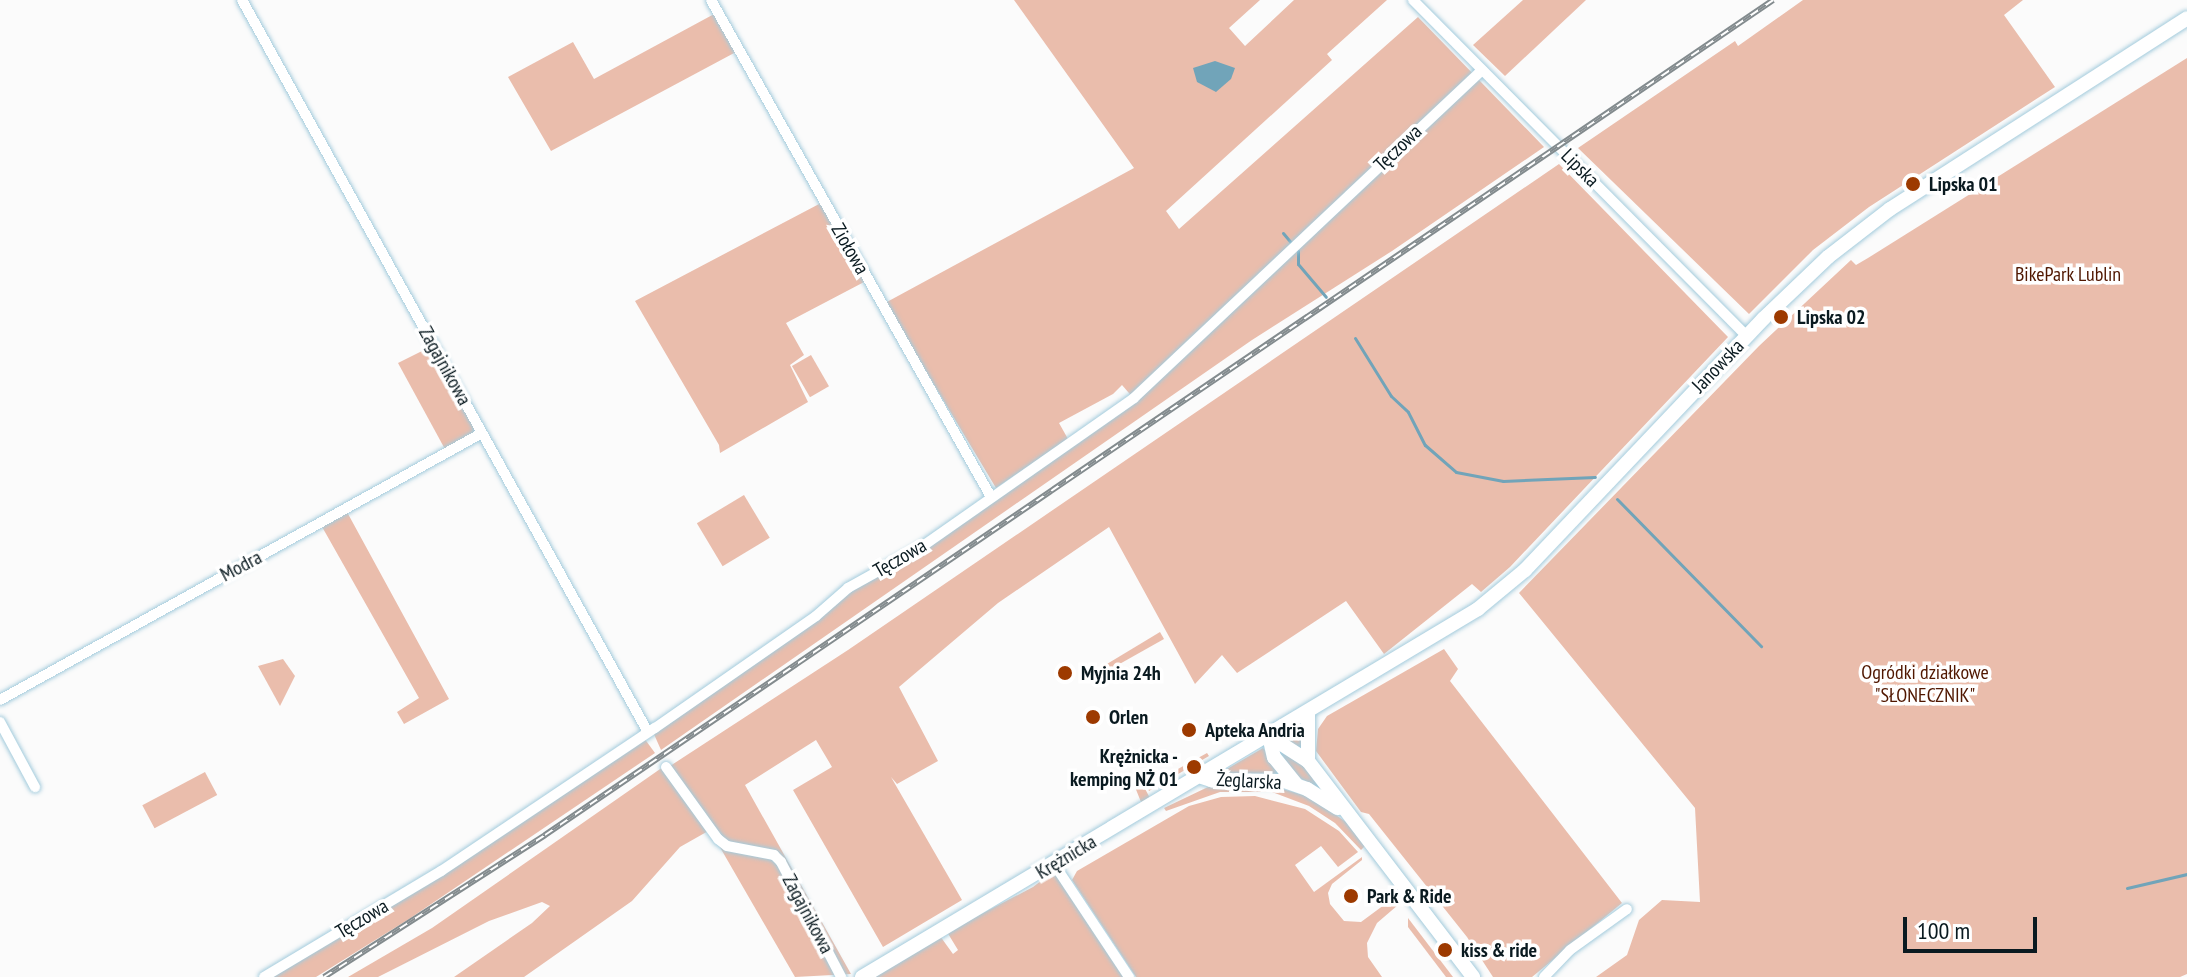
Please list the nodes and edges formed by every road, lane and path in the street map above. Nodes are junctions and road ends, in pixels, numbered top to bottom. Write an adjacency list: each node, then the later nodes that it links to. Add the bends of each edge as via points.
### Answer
1 (242, 0): 7 (street, Zagajnikowa)
2 (711, 0): 8 (street, Ziołowa)
3 (1413, 0): 5 (street, Lipska)
4 (2187, 18): 6 (street, Janowska, via 1879,217 1814,270)
5 (1482, 70): 6 (street, Lipska); 8 (street, Tęczowa, via 1134,398)
6 (1747, 336): 10 (street, Janowska, via 1507,587 1447,631)
7 (482, 433): 9 (street, Modra); 12 (street, Zagajnikowa)
8 (991, 497): 12 (street, Tęczowa, via 920,548 848,588 816,616)
9 (0, 700)
10 (1308, 713): 13 (street, Janowska); 14 (street, Żeglarska)
11 (0, 722): 18 (street)
12 (648, 732): 22 (street, Tęczowa, via 416,887)
13 (1269, 736): 14 (street, Żeglarska); 16 (street, Krężnicka); 17 (street, Żeglarska, via 1274,757)
14 (1308, 761): 19 (street, Żeglarska)
15 (666, 767): 23 (street, Zagajnikowa, via 718,839 727,846 774,855 781,862)
16 (1202, 777): 17 (street, Żeglarska); 20 (street, Krężnicka)
17 (1297, 785): 19 (street, Żeglarska)
18 (35, 787)
19 (1351, 819): 26 (street, Żeglarska)
20 (1054, 864): 24 (street, Krężnicka); 25 (street)
21 (1627, 909): 27 (street, via 1570,950)
22 (264, 977)
23 (841, 977)
24 (862, 977)
25 (1129, 977)
26 (1473, 977)
27 (1544, 977)

